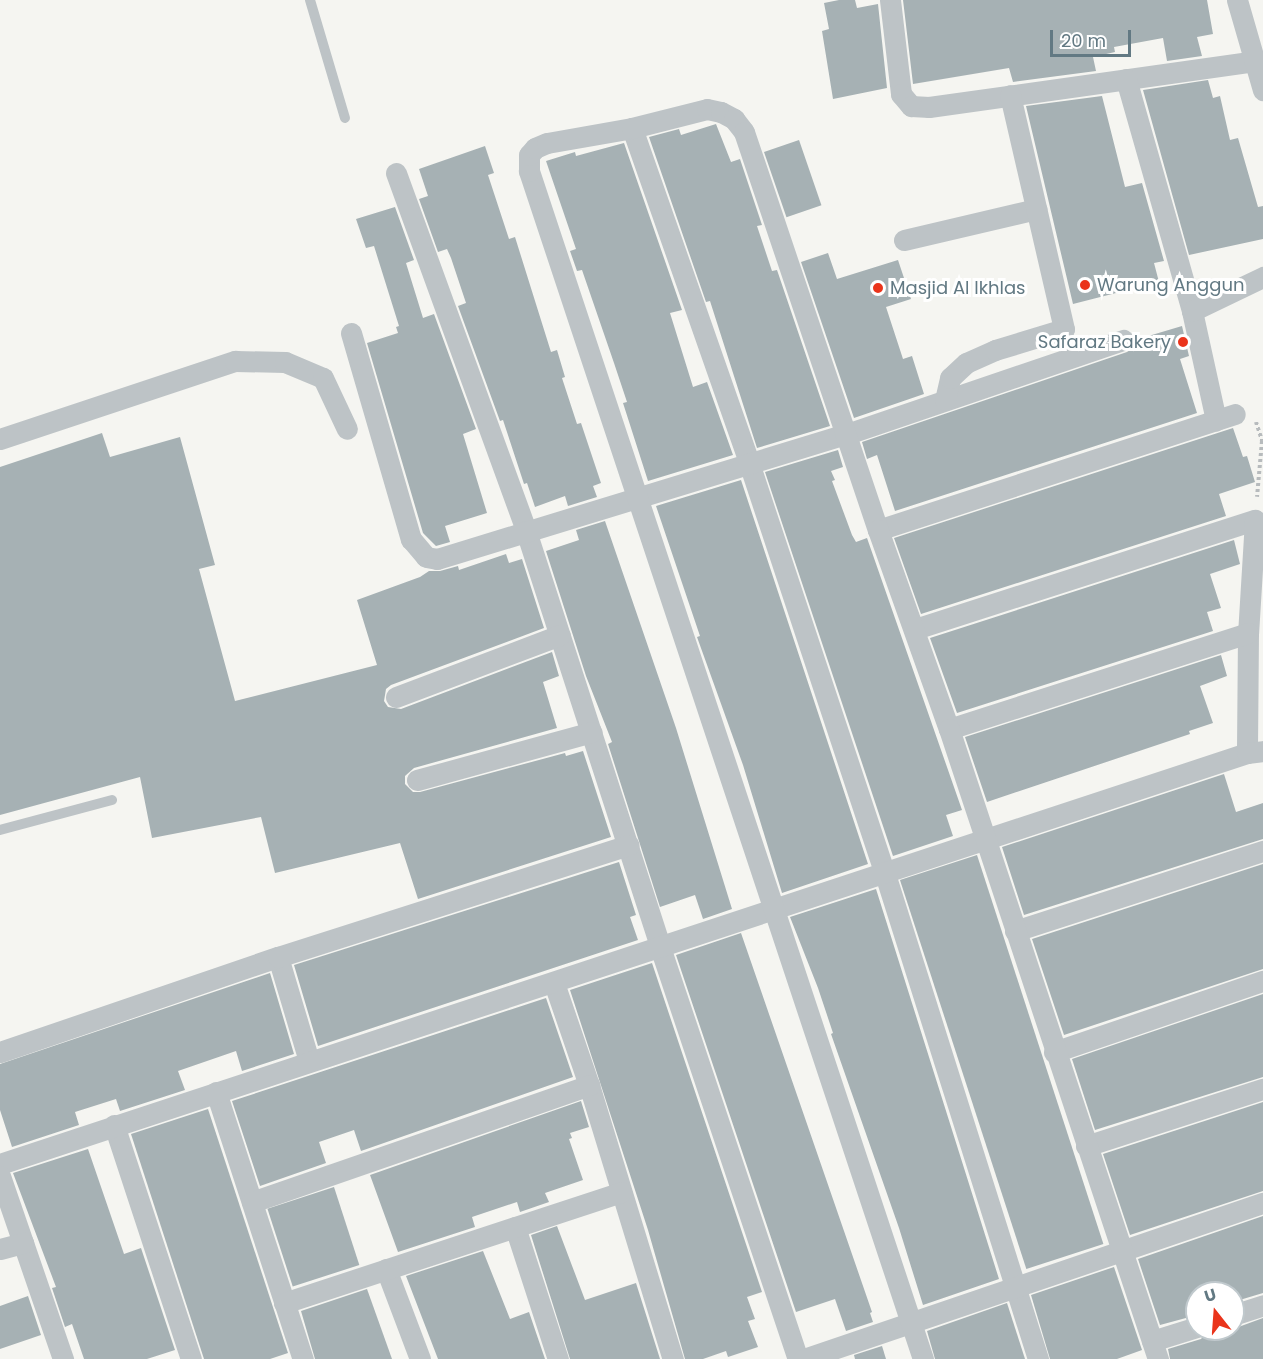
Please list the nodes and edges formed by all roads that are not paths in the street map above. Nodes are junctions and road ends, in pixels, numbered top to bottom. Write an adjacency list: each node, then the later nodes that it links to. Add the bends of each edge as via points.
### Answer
1 (310, 0): 8 (lane)
2 (890, 0): 7 (street, via 901,94 911,105)
3 (1237, 0): 4 (street)
4 (1255, 61): 5 (street); 6 (street)
5 (1126, 80): 7 (street); 14 (street)
6 (1263, 90)
7 (1010, 95): 11 (street)
8 (345, 118)
9 (632, 128): 19 (street, via 707,109 734,119 744,132); 21 (street); 22 (street, via 535,148 529,155 529,171)
10 (396, 173): 24 (street)
11 (1036, 209): 12 (street); 17 (street, via 1064,329 966,363 950,378)
12 (904, 240)
13 (1263, 277): 14 (street)
14 (1192, 311): 23 (street, via 1225,417)
15 (351, 333): 24 (street, via 417,550 437,559)
16 (1123, 340): 17 (street)
17 (945, 400): 19 (street)
18 (347, 429): 20 (street, via 323,378 285,362 235,361)
19 (847, 434): 21 (street); 23 (street)
20 (0, 439)
21 (749, 463): 22 (street); 38 (street)
22 (638, 497): 24 (street); 39 (street)
23 (878, 530): 25 (street)
24 (526, 531): 27 (street)
25 (915, 629): 26 (street, via 1255,520); 29 (street)
26 (1248, 633): 29 (street); 31 (street)
27 (560, 635): 28 (street); 30 (street)
28 (396, 697)
29 (949, 729): 35 (street)
30 (592, 732): 32 (street); 36 (street)
31 (1255, 752): 35 (street)
32 (417, 780)
33 (112, 800): 34 (lane)
34 (0, 830)
35 (986, 839): 38 (street); 40 (street)
36 (629, 845): 41 (street); 42 (street)
37 (1263, 851): 40 (street)
38 (885, 874): 39 (street); 63 (street)
39 (773, 911): 41 (street); 67 (street)
40 (1015, 931): 46 (street)
41 (660, 947): 44 (street); 76 (street)
42 (278, 957): 45 (street); 47 (street)
43 (1263, 981): 46 (street)
44 (554, 982): 47 (street); 48 (street)
45 (0, 1052)
46 (1054, 1052): 52 (street)
47 (309, 1061): 50 (street)
48 (589, 1085): 55 (street); 56 (street)
49 (1263, 1089): 52 (street)
50 (216, 1092): 51 (street); 56 (street)
51 (114, 1125): 53 (street); 71 (street)
52 (1086, 1146): 61 (street)
53 (0, 1164)
54 (0, 1176): 59 (street)
55 (621, 1192): 58 (street); 75 (street)
56 (252, 1202): 64 (street)
57 (1263, 1203): 61 (street)
58 (515, 1227): 62 (street); 74 (street)
59 (23, 1243): 60 (street); 70 (street)
60 (0, 1249)
61 (1121, 1251): 63 (street); 69 (street)
62 (386, 1269): 64 (street); 73 (street)
63 (1015, 1286): 67 (street); 79 (street)
64 (284, 1303): 72 (street)
65 (1263, 1305): 66 (street)
66 (1245, 1311)
67 (910, 1321): 77 (street); 78 (street)
68 (1185, 1334): 69 (street)
69 (1155, 1350)
70 (63, 1359)
71 (191, 1359)
72 (303, 1359)
73 (420, 1359)
74 (558, 1359)
75 (673, 1359)
76 (798, 1359)
77 (804, 1359)
78 (923, 1359)
79 (1038, 1359)

